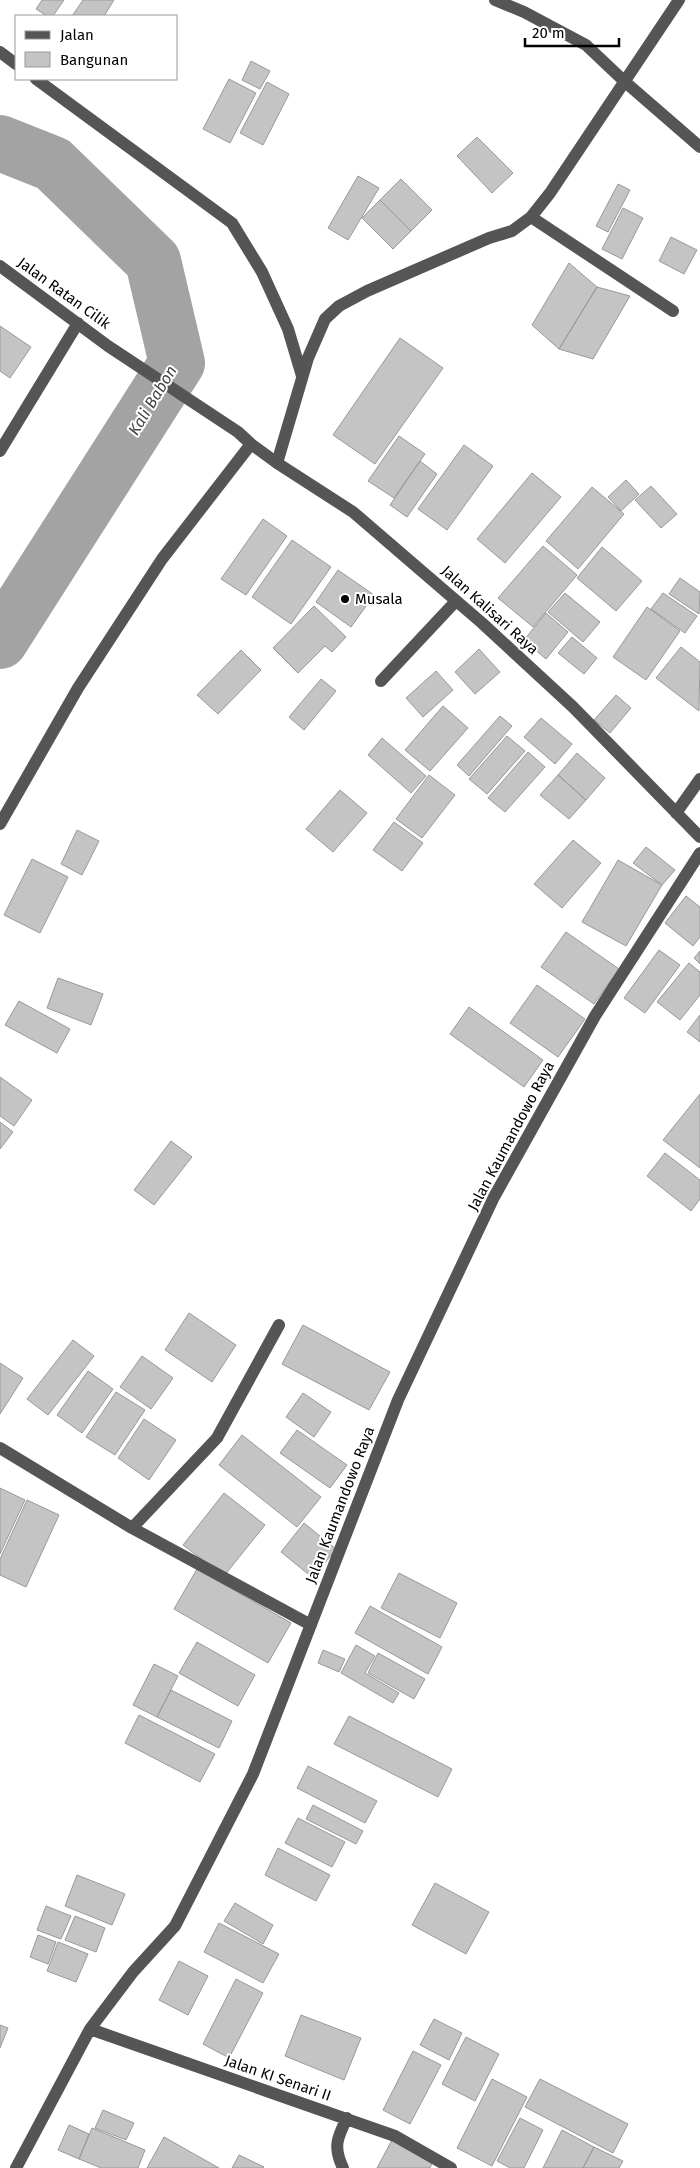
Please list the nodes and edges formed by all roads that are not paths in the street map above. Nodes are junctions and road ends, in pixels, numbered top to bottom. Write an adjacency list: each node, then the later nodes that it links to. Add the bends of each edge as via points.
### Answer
1 (495, 0): 6 (street, via 586,45)
2 (679, 0): 6 (street)
3 (0, 52): 4 (street)
4 (15, 63)
5 (37, 80): 12 (street, via 232,223 262,272 288,329)
6 (624, 82): 7 (street); 8 (street, via 550,194)
7 (700, 147)
8 (531, 217): 10 (street); 12 (street, via 512,231 489,238 339,306 325,319)
9 (0, 266): 11 (street, Jalan Ratan Cilik)
10 (673, 311)
11 (78, 323): 13 (street, Jalan Ratan Cilik); 15 (street)
12 (302, 376): 16 (street)
13 (238, 432): 14 (street, Jalan Kalisari Raya)
14 (251, 444): 16 (street, Jalan Kalisari Raya); 21 (street, via 162,559 78,688)
15 (0, 451)
16 (277, 463): 17 (street, Jalan Kalisari Raya, via 353,512)
17 (456, 601): 18 (street); 20 (street, Jalan Kalisari Raya, via 573,707)
18 (381, 681)
19 (700, 779): 20 (street)
20 (676, 813): 22 (street, Jalan Kalisari Raya)
21 (0, 824)
22 (700, 837)
23 (700, 853): 27 (street, Jalan Kaumandowo Raya, via 595,1016 494,1197 398,1400)
24 (279, 1325): 26 (street, via 217,1438)
25 (0, 1448): 26 (street)
26 (132, 1528): 27 (street)
27 (311, 1625): 28 (street, Jalan Kaumandowo Raya, via 253,1774 175,1926 133,1972)
28 (90, 2029): 29 (street, Jalan KI Senari II); 30 (street, Jalan Kaumandowo Raya)
29 (347, 2118): 31 (street, via 337,2143 337,2155); 32 (street, Jalan KI Senari II, via 394,2136)
30 (16, 2168)
31 (343, 2168)
32 (451, 2168)

